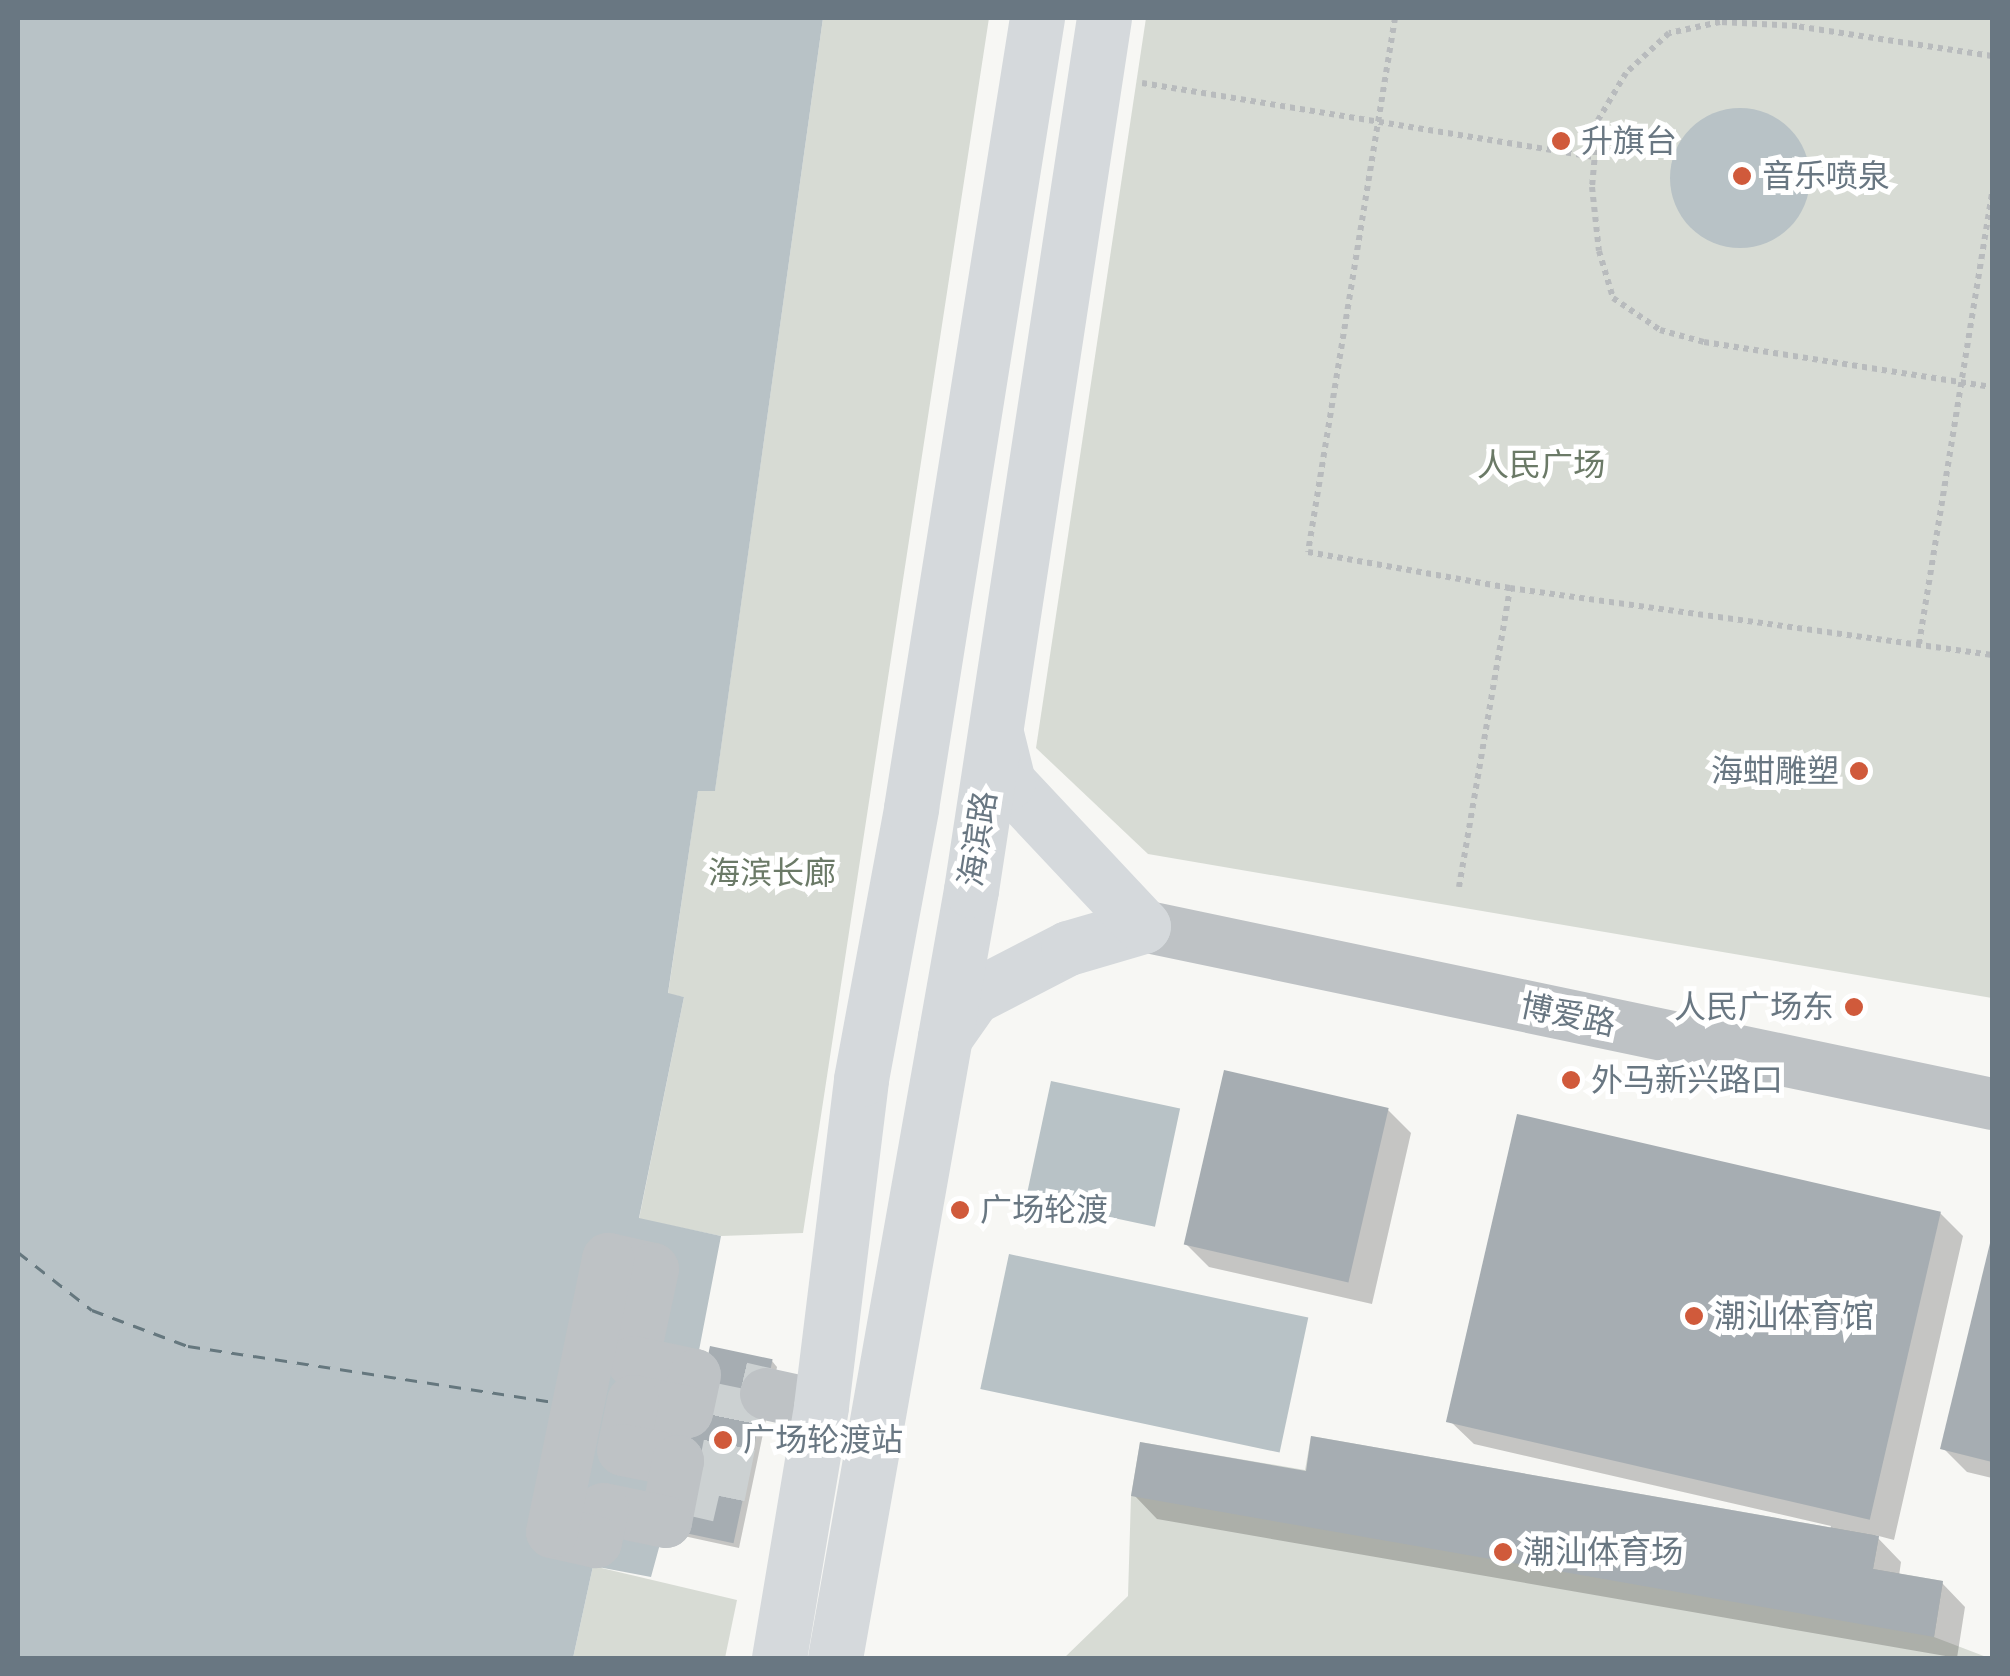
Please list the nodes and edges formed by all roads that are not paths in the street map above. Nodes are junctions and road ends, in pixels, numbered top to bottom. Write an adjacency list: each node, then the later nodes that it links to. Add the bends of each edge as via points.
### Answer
1 (1037, 18): 8 (main road, via 861,1079)
2 (1104, 18): 3 (main road, 海滨路)
3 (995, 729): 4 (main road, via 1008,782); 5 (main road, 海滨路)
4 (1144, 926): 5 (main road, via 1068,948 973,996); 6 (street, 博爱路)
5 (943, 1040): 11 (main road, 海滨路)
6 (1992, 1104)
7 (766, 1394): 8 (street)
8 (821, 1406): 10 (main road)
9 (677, 1486): 9 (street, via 678,1461 623,1450 634,1400 687,1412 694,1375 634,1362 653,1269 608,1259 552,1532 596,1542 603,1509 666,1522)
10 (779, 1658)
11 (834, 1658)

